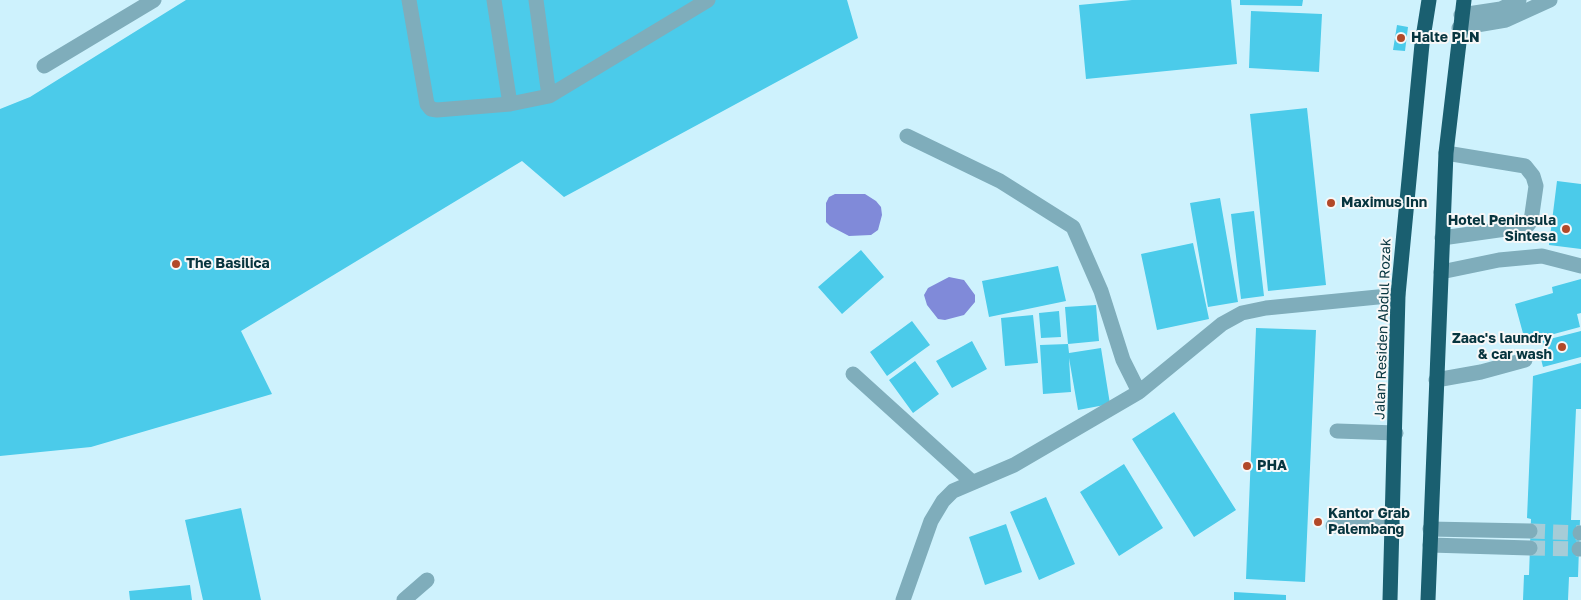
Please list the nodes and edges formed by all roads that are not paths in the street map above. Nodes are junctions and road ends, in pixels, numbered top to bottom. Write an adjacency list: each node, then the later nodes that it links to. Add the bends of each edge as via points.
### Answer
1 (154, 0): 11 (street)
2 (409, 0): 13 (street, via 429,108)
3 (494, 0): 13 (street)
4 (536, 0): 12 (street)
5 (708, 0): 12 (street)
6 (1429, 0): 19 (highway, Jalan Residen Abdul Rozak)
7 (1464, 0): 10 (highway)
8 (1519, 0): 10 (street)
9 (1550, 0): 10 (street, via 1506,20)
10 (1460, 22): 15 (highway)
11 (44, 66)
12 (550, 96): 13 (street)
13 (510, 104)
14 (907, 136): 23 (street, via 1000,181 1073,228 1101,291 1123,360)
15 (1446, 153): 16 (highway); 16 (street, via 1525,166 1536,186 1531,221 1526,226)
16 (1442, 238): 18 (highway)
17 (1581, 266): 18 (street, via 1542,256 1499,260)
18 (1441, 272): 22 (highway)
19 (1398, 295): 23 (street, via 1242,313 1222,324); 25 (highway, Jalan Residen Abdul Rozak)
20 (1525, 360): 22 (street)
21 (853, 374): 26 (street)
22 (1436, 380): 29 (highway)
23 (1140, 392): 26 (street, via 1014,465)
24 (1337, 431): 25 (street)
25 (1396, 433): 28 (highway, Jalan Residen Abdul Rozak)
26 (971, 481): 35 (street, via 954,491 939,508)
27 (1333, 526): 28 (street)
28 (1393, 527): 36 (highway, Jalan Residen Abdul Rozak)
29 (1430, 529): 30 (street); 31 (highway)
30 (1530, 532)
31 (1430, 545): 32 (street); 37 (highway)
32 (1530, 548)
33 (427, 580): 34 (street)
34 (404, 600)
35 (903, 600)
36 (1390, 600)
37 (1428, 600)

